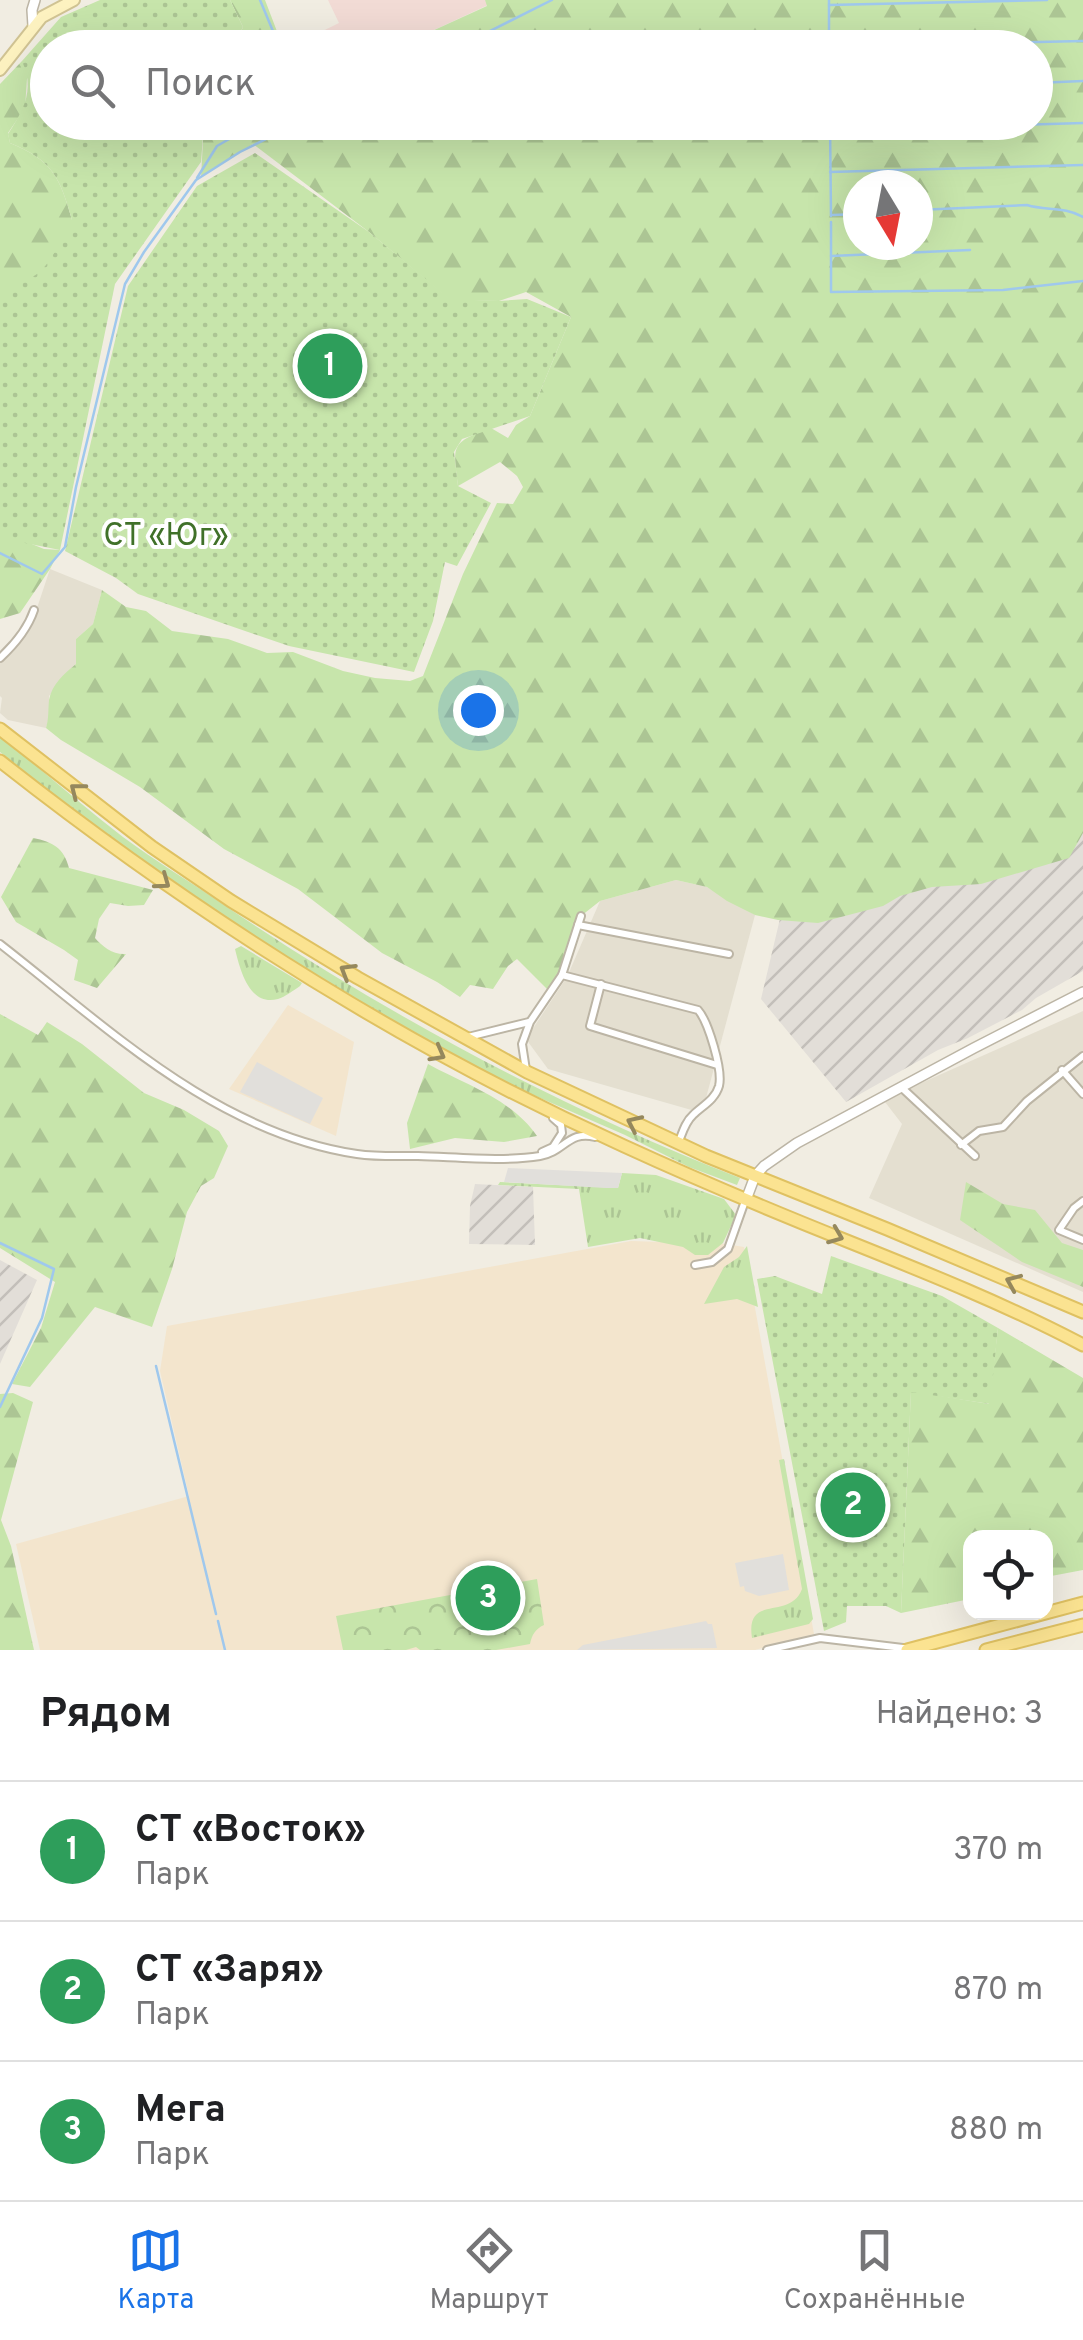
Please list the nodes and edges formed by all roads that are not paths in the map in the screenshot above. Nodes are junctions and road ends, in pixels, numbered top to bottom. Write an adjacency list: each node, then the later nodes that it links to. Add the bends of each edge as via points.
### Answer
1 (35, 0): 3 (street)
2 (74, 0): 3 (main road)
3 (33, 26): 4 (main road)
4 (31, 30)
5 (30, 32): 6 (main road)
6 (0, 70)
7 (34, 610): 8 (street)
8 (0, 658)
9 (0, 730): 19 (main road, one-way to 9, via 232,901)
10 (0, 761): 26 (main road, one-way to 26, via 184,898 316,984)
11 (580, 916): 12 (street)
12 (578, 924): 14 (street); 15 (street)
13 (0, 944): 31 (street, via 174,1077 246,1120 356,1154)
14 (730, 954)
15 (562, 975): 16 (street); 18 (street)
16 (601, 984): 21 (street, via 698,1010); 21 (street, via 590,1026)
17 (1083, 992): 24 (street)
18 (530, 1022): 19 (street); 23 (street, via 522,1044)
19 (464, 1038): 23 (main road)
20 (1083, 1056): 22 (street)
21 (717, 1065): 28 (street, via 719,1086 690,1118)
22 (1062, 1070): 25 (street); 29 (street, via 1002,1127)
23 (526, 1072): 28 (main road, one-way to 23)
24 (901, 1087): 29 (street); 32 (street, via 797,1143)
25 (1083, 1094)
26 (529, 1101): 27 (main road); 31 (street, via 559,1123 562,1134 553,1147)
27 (617, 1143): 31 (street, via 581,1135 549,1154); 33 (main road)
28 (678, 1144): 32 (main road)
29 (961, 1144): 30 (street)
30 (974, 1156)
31 (521, 1157)
32 (755, 1176): 33 (street); 37 (main road, one-way to 32)
33 (746, 1200): 36 (street, via 728,1249); 38 (main road, one-way to 38, via 950,1282)
34 (1083, 1201): 35 (street, via 1059,1230)
35 (1083, 1240)
36 (696, 1265)
37 (1083, 1312)
38 (1083, 1345)
39 (1083, 1603): 41 (main road)
40 (1083, 1625): 44 (main road)
41 (940, 1646): 42 (main road)
42 (909, 1649): 43 (street, via 820,1638)
43 (767, 1650)
44 (986, 1650)

